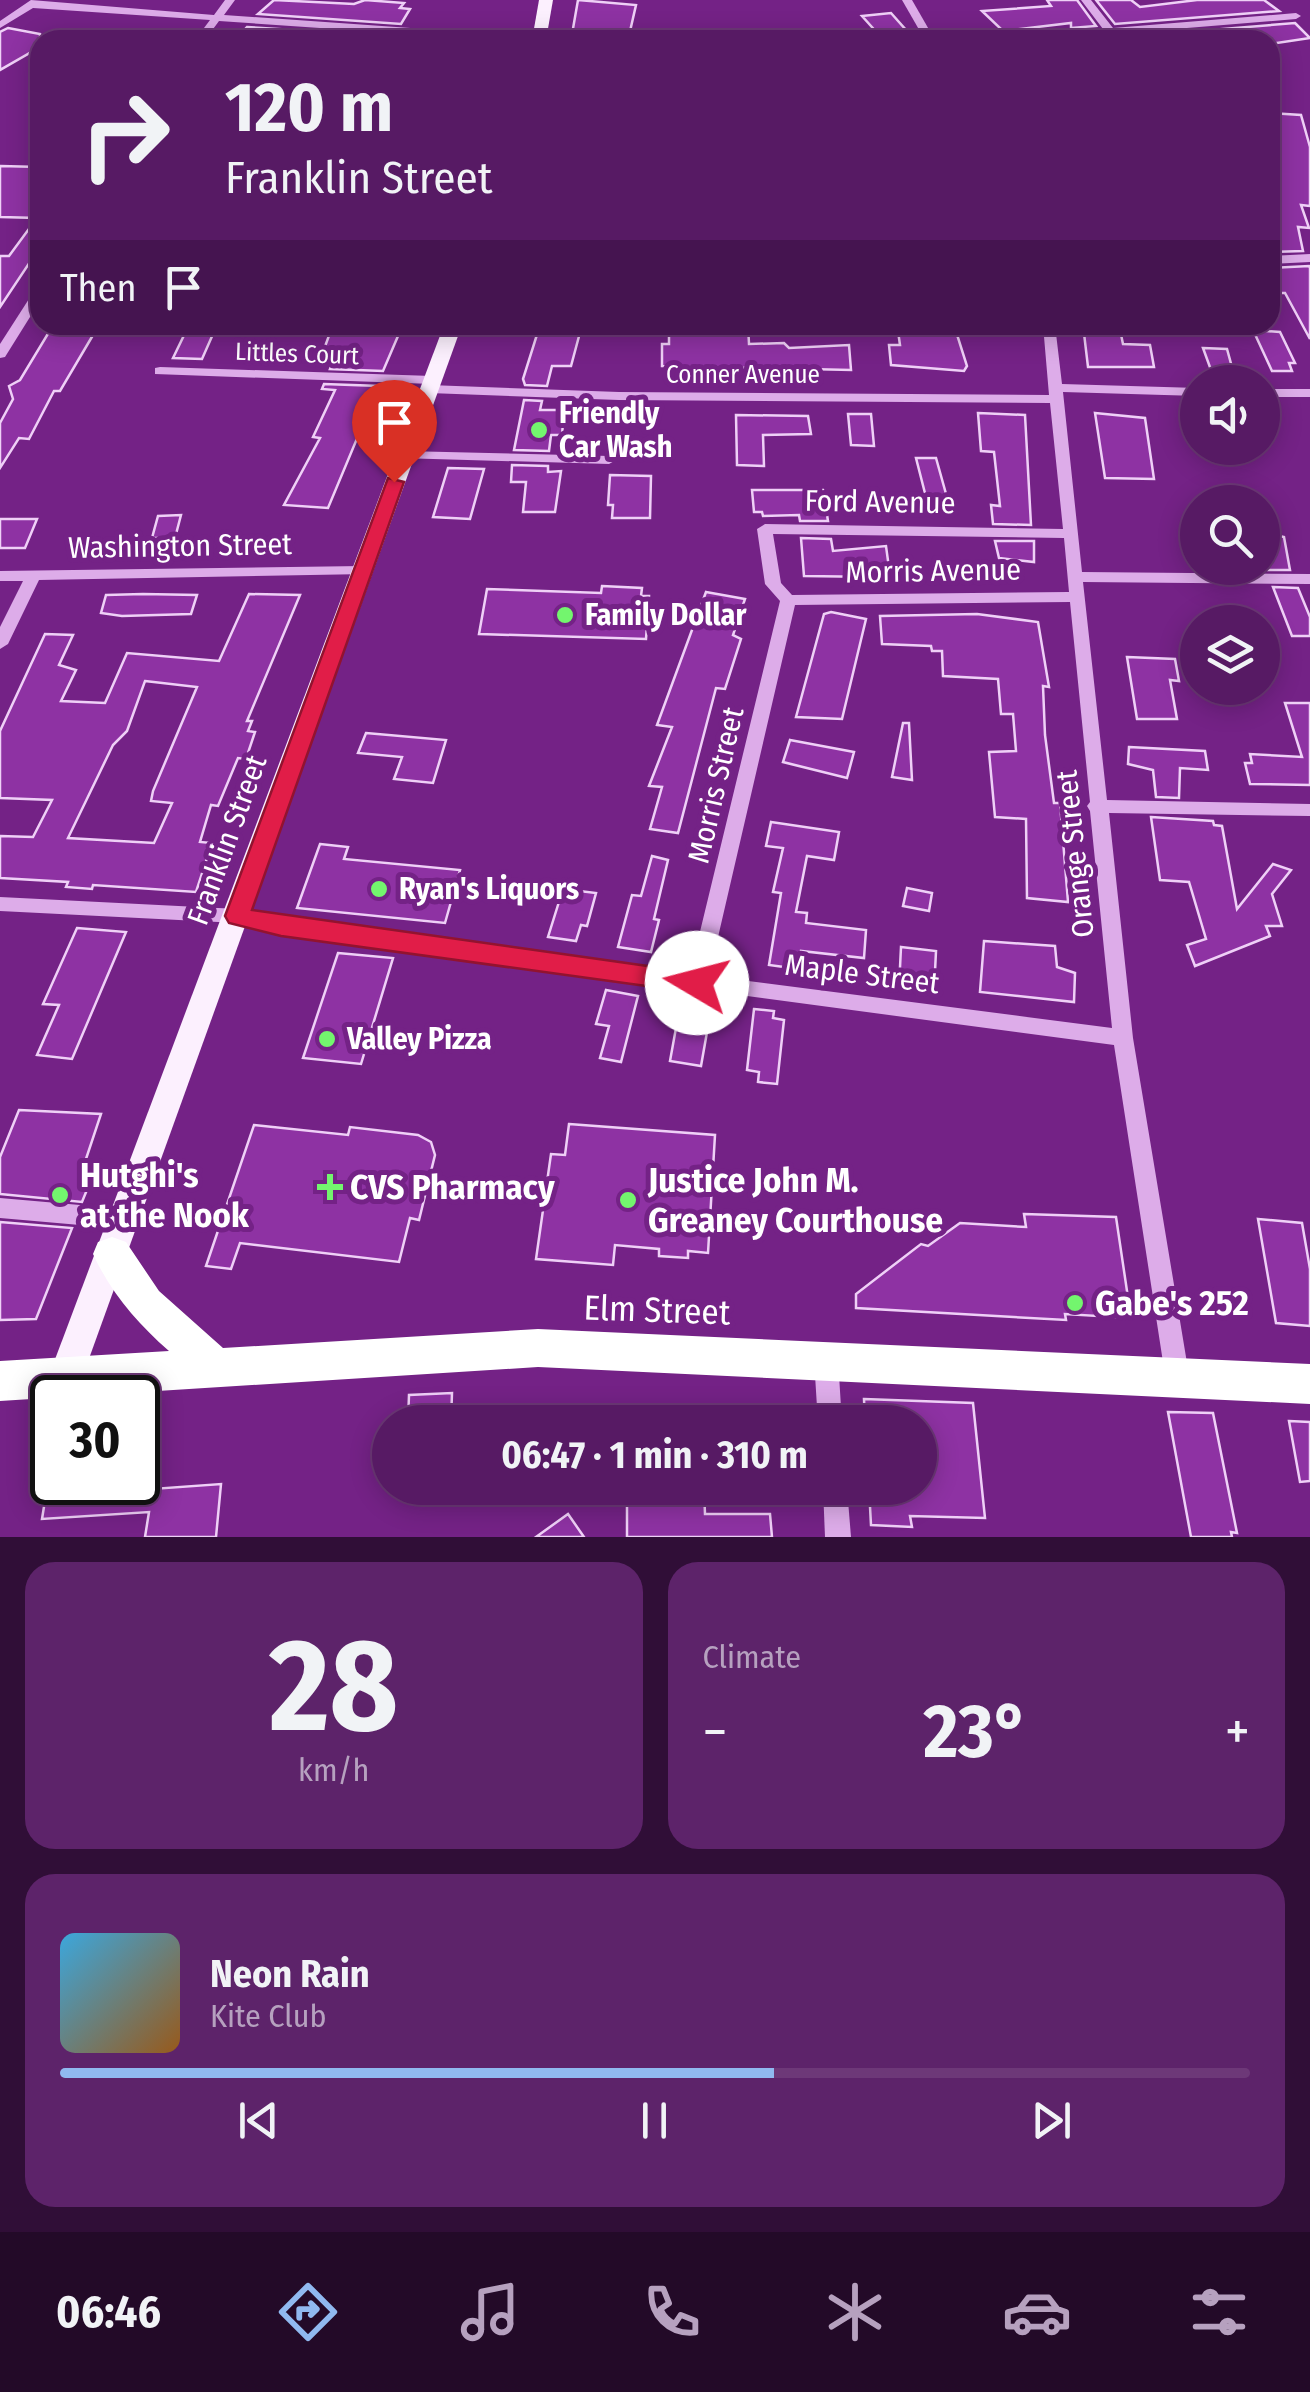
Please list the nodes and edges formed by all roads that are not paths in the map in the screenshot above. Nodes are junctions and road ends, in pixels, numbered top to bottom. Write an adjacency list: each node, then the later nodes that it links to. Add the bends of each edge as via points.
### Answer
1 (230, 0): 7 (street)
2 (546, 0): 12 (main road)
3 (907, 0): 13 (street)
4 (1086, 0): 14 (street)
5 (36, 2): 7 (street); 8 (street)
6 (1296, 16): 9 (street)
7 (215, 18): 10 (street); 11 (street)
8 (0, 25)
9 (1155, 27): 15 (street); 16 (street)
10 (207, 30)
11 (392, 30)
12 (541, 30)
13 (924, 30)
14 (1109, 30)
15 (1121, 30)
16 (1158, 30)
17 (1310, 258): 18 (street)
18 (1280, 260)
19 (30, 304): 22 (street)
20 (448, 335): 25 (main road, Franklin Street)
21 (1050, 335): 29 (street, Orange Street)
22 (5, 339): 23 (street)
23 (0, 354)
24 (160, 371): 25 (street, Littles Court)
25 (430, 384): 29 (street, Conner Avenue, via 620,396); 30 (main road, Franklin Street)
26 (1180, 392): 29 (street, Conner Avenue)
27 (1280, 393): 28 (street)
28 (1310, 393)
29 (1057, 394): 32 (street, Orange Street)
30 (404, 456): 31 (street); 33 (main road, Franklin Street)
31 (609, 460)
32 (1072, 534): 37 (street, Orange Street); 38 (street, Ford Avenue, via 765,529 773,584)
33 (362, 571): 35 (street, Washington Street); 43 (main road, Franklin Street)
34 (0, 576): 35 (street, Washington Street)
35 (32, 576): 39 (street)
36 (1310, 579): 37 (street, Morris Avenue)
37 (1079, 587): 38 (street, Morris Avenue); 40 (street, Orange Street)
38 (788, 600): 44 (street, Morris Street)
39 (0, 644)
40 (1096, 806): 41 (street); 45 (street, Orange Street)
41 (1310, 810)
42 (0, 904): 43 (street, Maple Street)
43 (238, 916): 44 (street, Maple Street); 48 (main road, Franklin Street)
44 (697, 983): 45 (street, Maple Street)
45 (1123, 1038): 51 (street, Orange Street)
46 (0, 1208): 47 (street)
47 (80, 1215)
48 (112, 1254): 50 (highway, via 145,1304); 52 (main road, Franklin Street)
49 (826, 1360): 50 (highway, Elm Street, via 508,1348); 51 (highway, Elm Street); 57 (street)
50 (214, 1366): 53 (highway, Elm Street)
51 (1177, 1374): 56 (highway, Elm Street)
52 (67, 1375)
53 (103, 1375)
54 (30, 1380): 55 (highway, Elm Street)
55 (0, 1381)
56 (1310, 1384)
57 (829, 1405)
58 (836, 1505): 59 (street)
59 (838, 1537)

